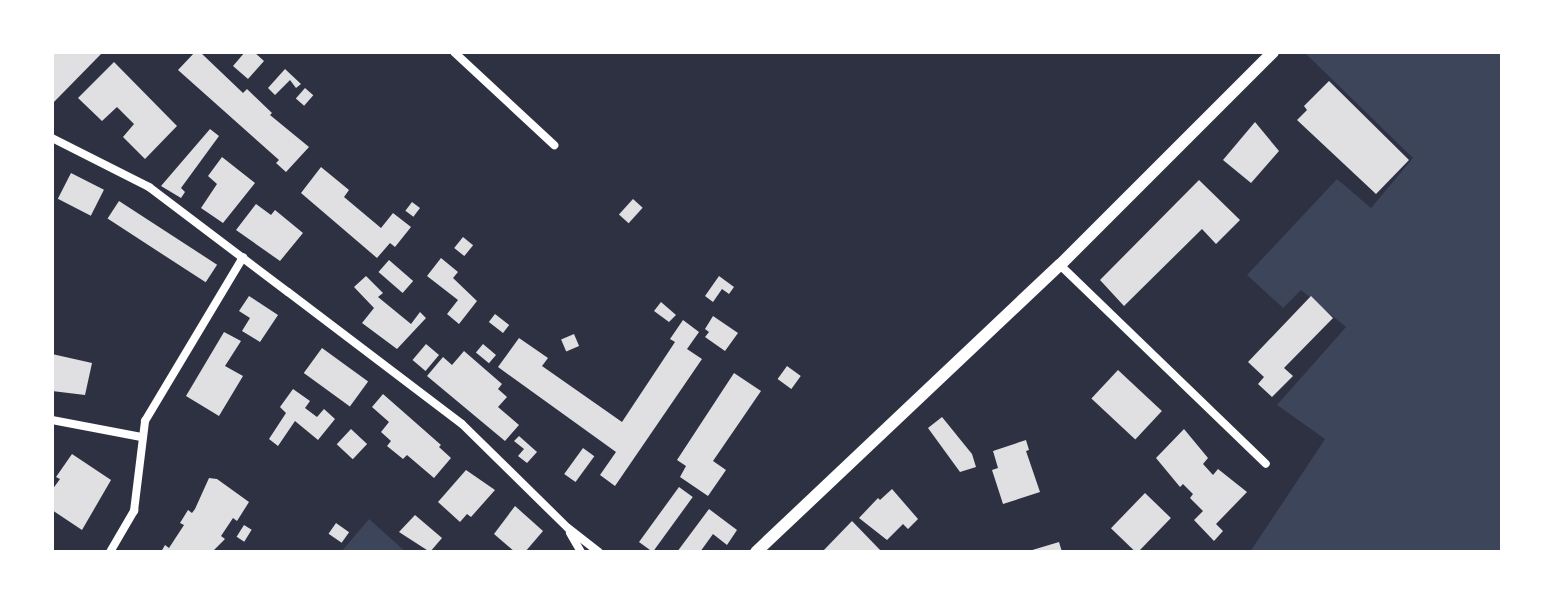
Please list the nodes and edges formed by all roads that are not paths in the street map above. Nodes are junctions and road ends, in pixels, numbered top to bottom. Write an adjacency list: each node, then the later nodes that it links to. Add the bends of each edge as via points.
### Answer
1 (454, 52): 4 (street)
2 (1273, 52): 6 (street)
3 (52, 138): 5 (street, via 149,187)
4 (554, 145)
5 (243, 257): 8 (street, via 145,421); 10 (street, via 462,424)
6 (1060, 265): 9 (street); 14 (street)
7 (52, 420): 8 (street)
8 (141, 437): 11 (street, via 134,511)
9 (1266, 464)
10 (568, 528): 12 (street); 13 (street)
11 (110, 552)
12 (581, 552)
13 (599, 552)
14 (756, 552)

